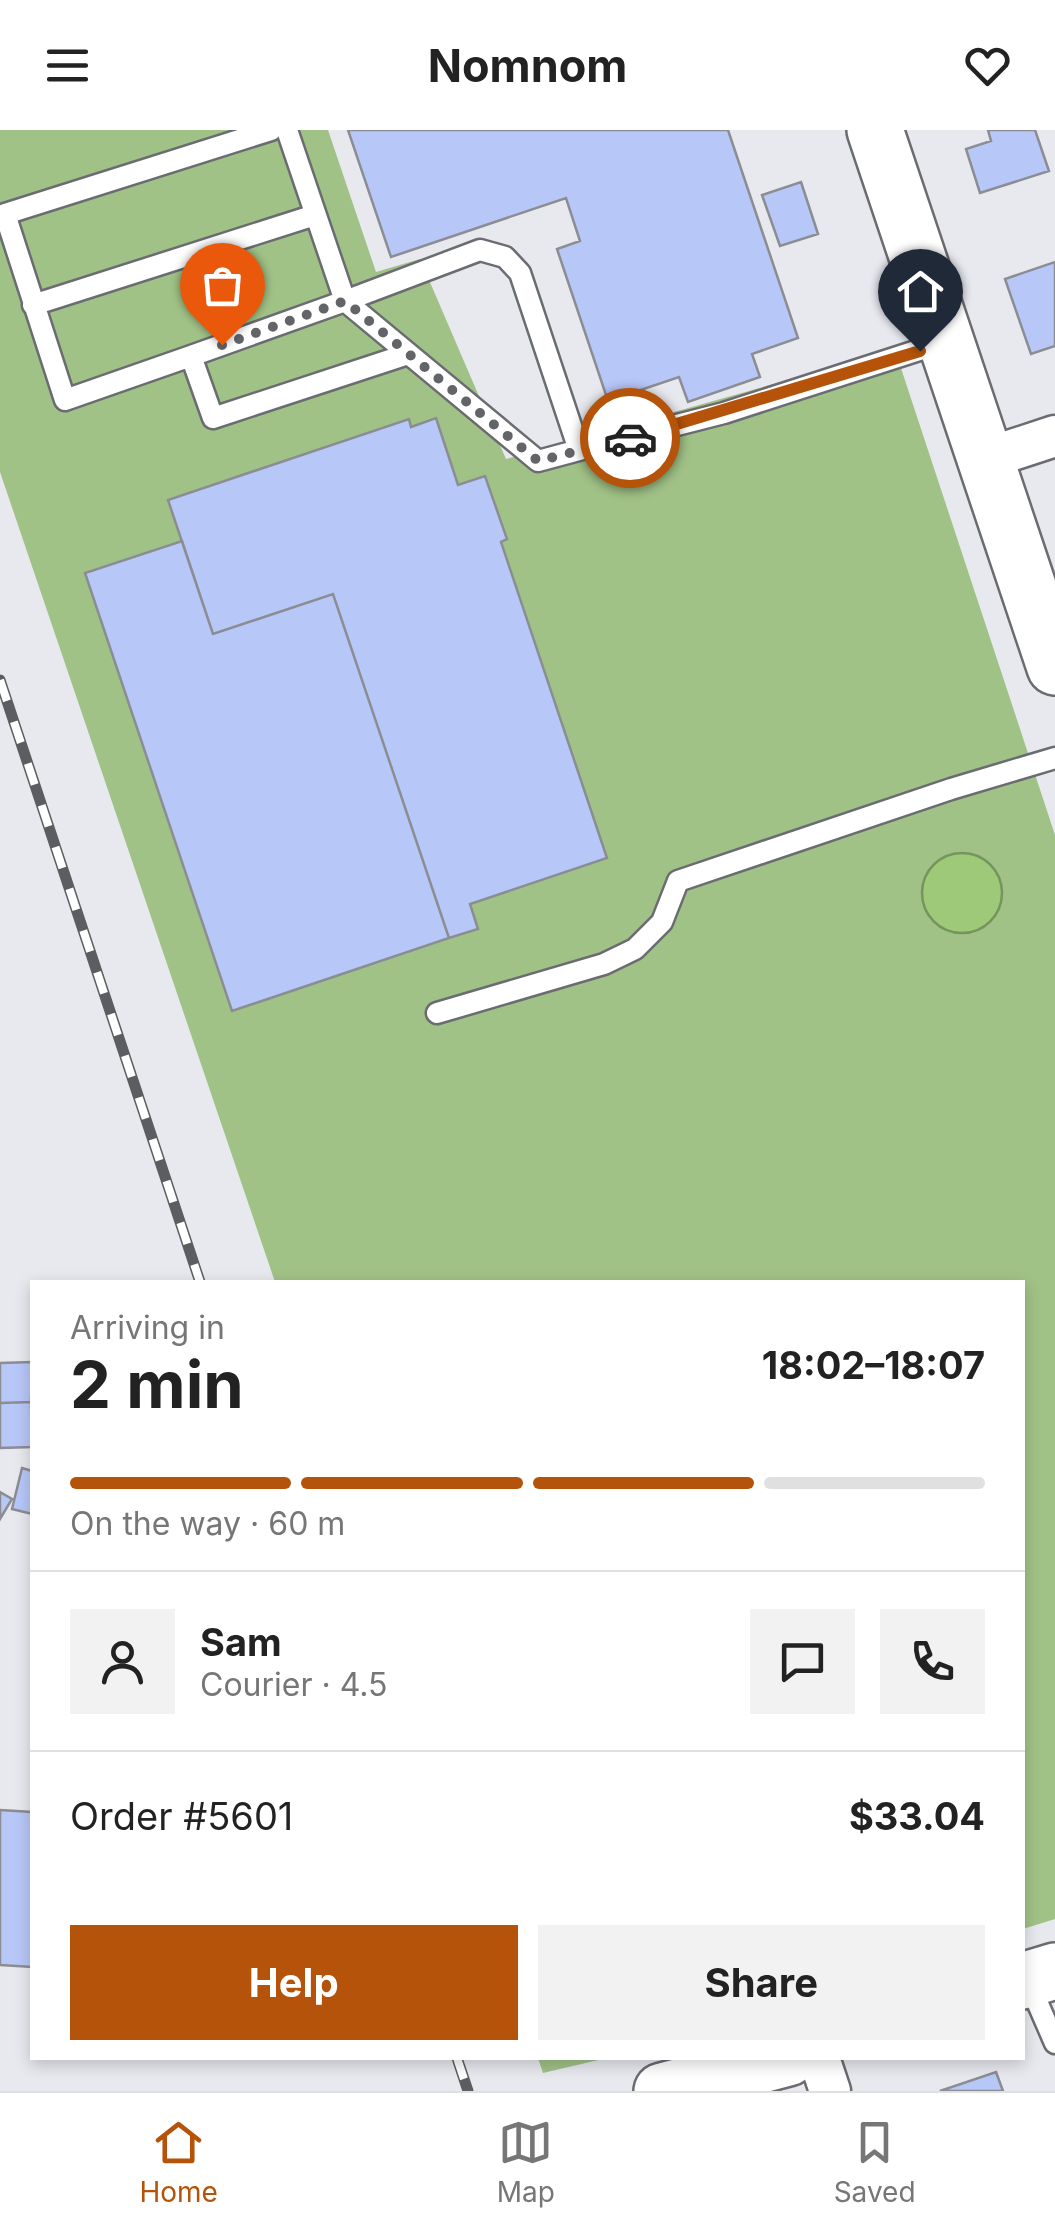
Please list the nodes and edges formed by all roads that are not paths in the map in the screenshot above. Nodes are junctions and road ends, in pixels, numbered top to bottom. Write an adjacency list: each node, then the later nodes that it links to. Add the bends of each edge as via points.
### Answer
1 (272, 130): 6 (lane, via 5,214)
2 (286, 130): 4 (lane)
3 (875, 130): 7 (street)
4 (316, 215): 5 (lane); 6 (lane)
5 (345, 301): 8 (lane); 9 (lane); 11 (lane, via 480,250 506,257 520,273)
6 (33, 305): 9 (lane, via 65,400)
7 (946, 342): 11 (lane); 12 (street)
8 (408, 354): 9 (lane, via 213,418); 11 (lane, via 538,461)
9 (191, 356)
10 (1055, 436): 12 (street)
11 (579, 450)
12 (985, 459): 13 (street)
13 (1055, 667)
14 (1055, 758): 15 (lane, via 678,881 662,922 635,949)
15 (438, 1013)
16 (1035, 1977): 17 (lane)
17 (1055, 2044)
18 (780, 2060): 20 (street)
19 (820, 2060): 21 (street)
20 (662, 2091)
21 (830, 2091)

